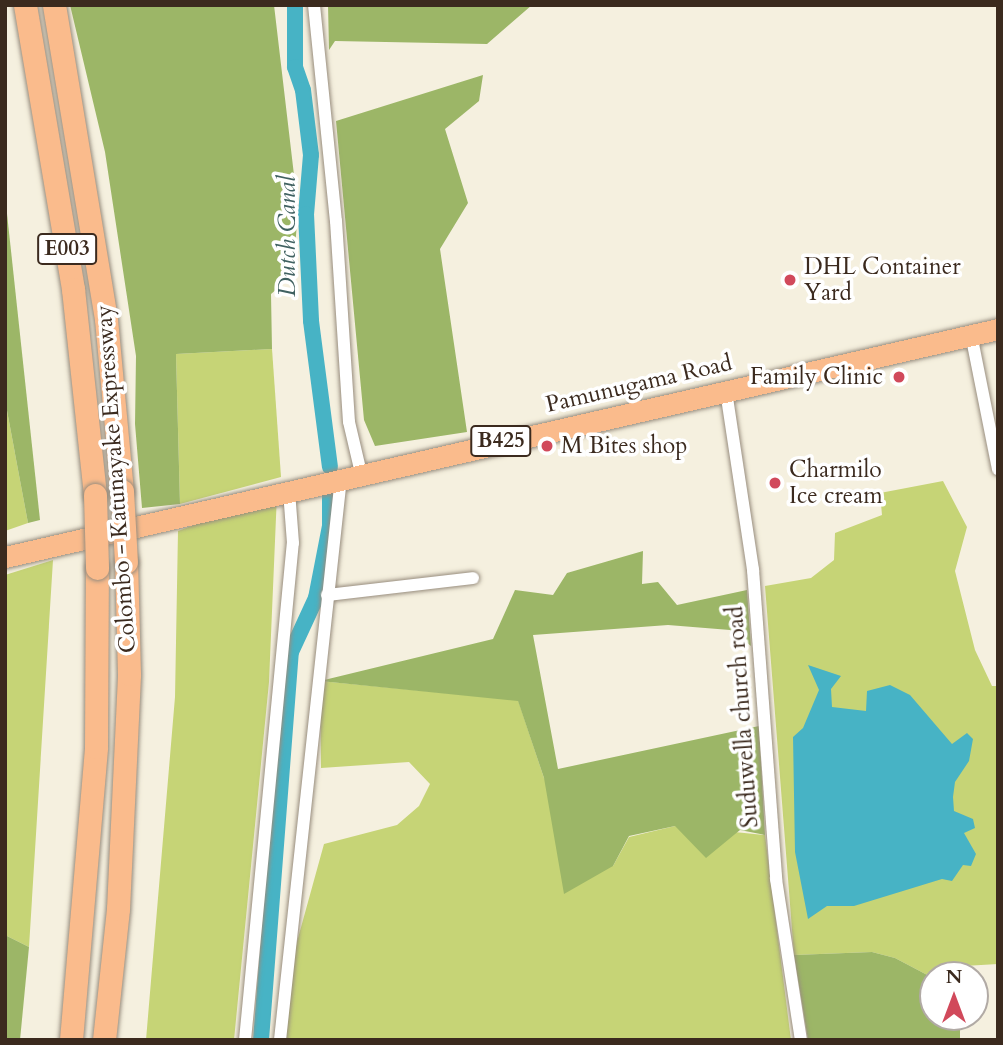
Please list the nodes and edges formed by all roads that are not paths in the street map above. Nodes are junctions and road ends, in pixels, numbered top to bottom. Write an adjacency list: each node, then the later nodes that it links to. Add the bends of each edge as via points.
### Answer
1 (25, 5): 13 (highway, Colombo - Katunayake Expressway / E003, bridge, via 73,289 95,495 96,747)
2 (54, 5): 14 (highway, Colombo - Katunayake Expressway / E003, bridge, via 105,307 126,562 129,674 118,909)
3 (314, 5): 8 (street, via 335,221)
4 (998, 329): 5 (main road, Pamunugama Road / B425)
5 (971, 334): 6 (main road, Pamunugama Road / B425); 7 (street)
6 (726, 391): 8 (main road, Pamunugama Road / B425); 17 (street, Suduwella church road, via 753,570 776,879)
7 (998, 469)
8 (351, 475): 9 (main road, Pamunugama Road / B425); 12 (street)
9 (289, 491): 10 (main road, Pamunugama Road / B425); 15 (street, via 293,543)
10 (5, 557)
11 (473, 578): 12 (street)
12 (327, 595): 16 (street)
13 (71, 1040)
14 (104, 1040)
15 (245, 1040)
16 (280, 1040)
17 (801, 1040)

